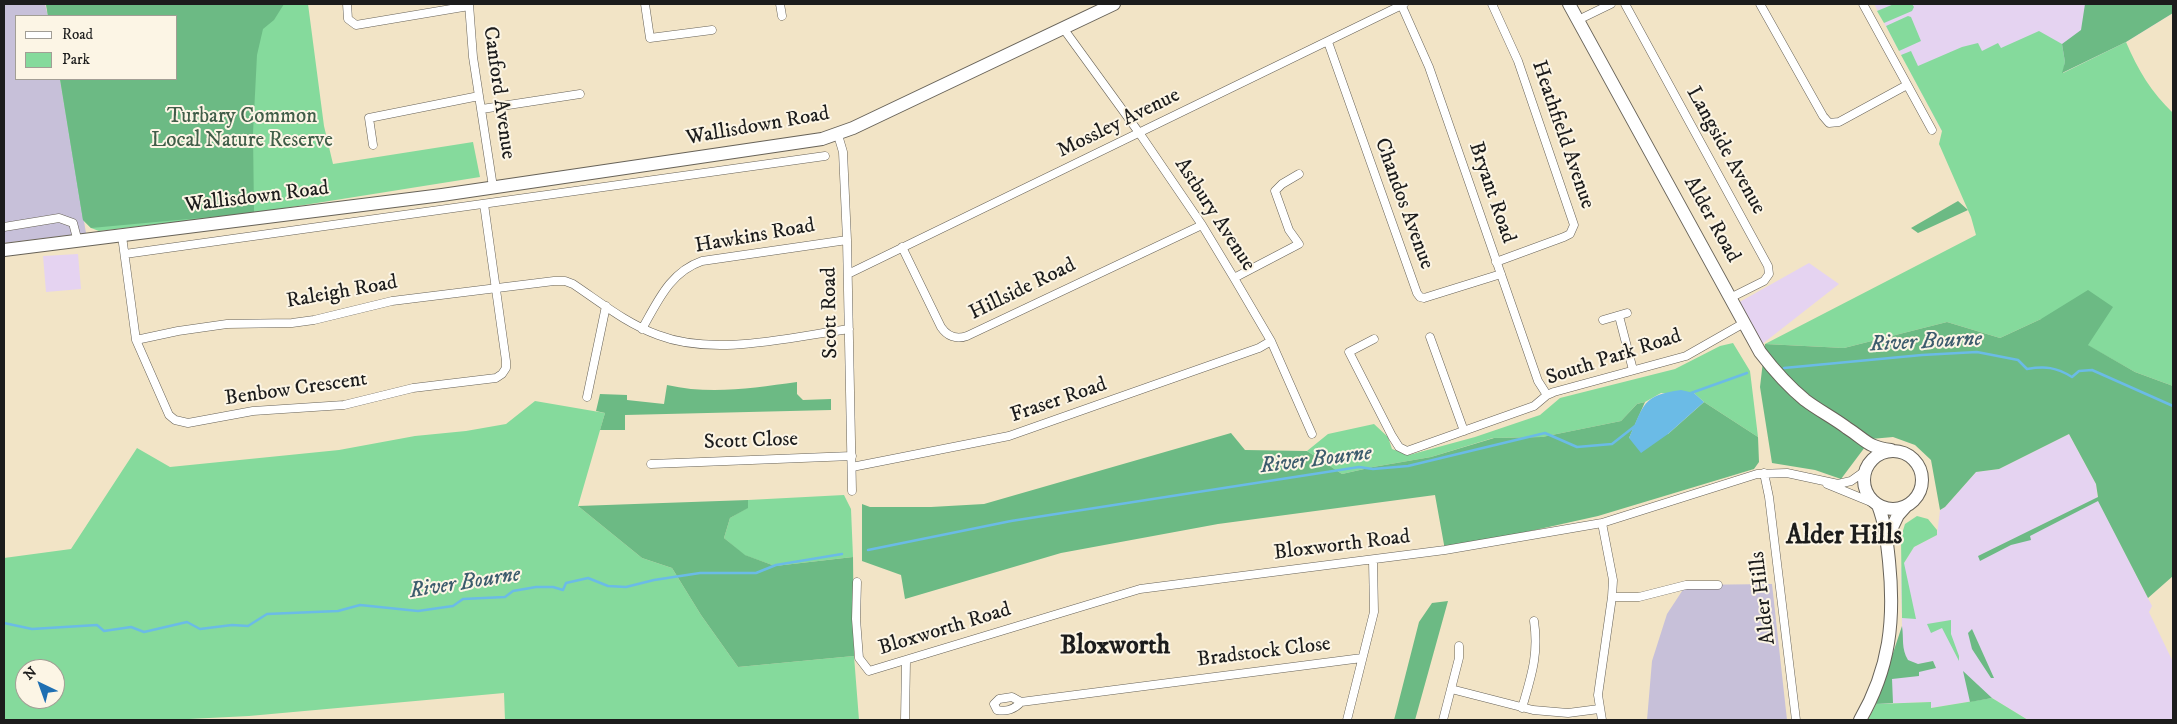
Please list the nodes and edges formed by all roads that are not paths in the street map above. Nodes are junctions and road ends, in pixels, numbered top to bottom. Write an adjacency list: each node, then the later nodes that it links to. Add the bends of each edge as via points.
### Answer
1 (346, 4): 11 (street, via 348,19 356,25)
2 (645, 4): 16 (street, via 650,38)
3 (780, 4): 13 (street)
4 (1402, 4): 17 (street, Mossley Avenue); 40 (street, Bryant Road, via 1429,67)
5 (1492, 4): 40 (street, Heathfield Avenue, via 1518,60 1574,225 1570,234 1564,237)
6 (1569, 4): 14 (main road, Alder Road)
7 (1611, 4): 14 (street)
8 (1625, 4): 45 (street, Langside Avenue, via 1768,266 1769,274 1764,281)
9 (1760, 4): 18 (street, via 1828,123 1839,122)
10 (1863, 4): 18 (street)
11 (469, 5): 20 (street, Canford Avenue)
12 (1107, 5): 15 (main road, Wallisdown Road)
13 (782, 16)
14 (1578, 20): 45 (main road, Alder Road)
15 (1063, 28): 23 (street, Astbury Avenue); 24 (main road, Wallisdown Road)
16 (712, 30)
17 (1328, 42): 23 (street, Mossley Avenue); 42 (street, Chandos Avenue, via 1417,293 1424,298)
18 (1907, 85): 22 (street)
19 (580, 94): 21 (street)
20 (479, 96): 21 (street, Canford Avenue); 25 (street, via 369,118)
21 (482, 109): 28 (street, Canford Avenue)
22 (1932, 130)
23 (1140, 134): 32 (street, Astbury Avenue); 37 (street, Mossley Avenue)
24 (838, 135): 28 (main road, Wallisdown Road); 35 (street, Scott Road, via 843,152)
25 (373, 145)
26 (825, 156): 30 (street, Wallisdown Road)
27 (1299, 174): 43 (street, via 1275,191 1289,230 1299,244)
28 (494, 187): 29 (main road, Wallisdown Road)
29 (442, 195): 31 (street); 34 (main road, Wallisdown Road)
30 (484, 204): 31 (street, Wallisdown Road); 44 (street, Benbow Crescent)
31 (444, 210): 39 (street, Wallisdown Road)
32 (1202, 225): 37 (street, Hillside Road, via 962,338 949,336 941,327); 43 (street, Astbury Avenue)
33 (4, 227): 36 (street, via 63,218 73,223)
34 (122, 236): 36 (main road, Wallisdown Road); 39 (street, Benbow Crescent)
35 (847, 240): 41 (street, Scott Road); 51 (street, Hawkins Road, via 693,264 670,282)
36 (78, 242): 38 (main road, Wallisdown Road)
37 (902, 247): 41 (street, Mossley Avenue)
38 (4, 250)
39 (125, 254): 55 (street, Benbow Crescent)
40 (1496, 262): 42 (street, Bryant Road)
41 (848, 274): 52 (street, Scott Road)
42 (1501, 274): 58 (street, Bryant Road, via 1538,381)
43 (1234, 278): 56 (street, Astbury Avenue)
44 (496, 289): 46 (street, Raleigh Road, via 565,281); 55 (street, Raleigh Road, via 392,301 314,320 202,327); 55 (street, Benbow Crescent, via 506,360 502,374 488,379 413,388 344,405 253,411 200,422 180,422 168,415 164,408)
45 (1730, 298): 50 (main road, Alder Road)
46 (606, 306): 51 (street, Raleigh Road); 59 (street)
47 (1627, 313): 48 (street)
48 (1619, 316): 49 (street); 57 (street)
49 (1603, 320)
50 (1744, 323): 57 (street, South Park Road, via 1686,356); 60 (main road, Alder Road, via 1760,352 1789,386)
51 (642, 329): 52 (street, Raleigh Road, via 701,346 724,346)
52 (849, 329): 64 (street, Scott Road)
53 (1430, 337): 61 (street)
54 (1374, 339): 61 (street, South Park Road, via 1349,352 1399,447 1407,451)
55 (136, 340)
56 (1271, 341): 62 (street, Astbury Avenue); 66 (street, Fraser Road, via 1167,382 1009,436)
57 (1633, 370): 58 (street, South Park Road)
58 (1547, 395): 61 (street, South Park Road, via 1534,406)
59 (587, 397)
60 (1849, 428): 63 (main road, Alder Road, via 1876,448); 67 (main road, Alder Road, via 1861,449)
61 (1464, 431)
62 (1312, 434)
63 (1891, 450): 67 (main road, via 1877,455); 72 (main road, via 1910,455 1922,472 1920,492)
64 (852, 456): 65 (street, Scott Close); 66 (street, Scott Road)
65 (651, 464)
66 (852, 467): 70 (street, Scott Road)
67 (1866, 469): 69 (street, Bloxworth Road, via 1845,483); 71 (main road, via 1865,489)
68 (1764, 473): 69 (street, Bloxworth Road, via 1787,472); 73 (street, Bloxworth Road); 91 (street, Alder Hills)
69 (1821, 481): 71 (street, Bloxworth Road)
70 (852, 491)
71 (1877, 504): 72 (main road, via 1891,509); 74 (main road, via 1884,518)
72 (1906, 506): 74 (main road)
73 (1602, 523): 75 (street, Bloxworth Road); 78 (street, via 1613,580)
74 (1887, 539): 92 (main road, via 1891,593 1889,640 1878,686)
75 (1373, 560): 81 (street, via 1374,612); 82 (street, Bloxworth Road, via 1140,589)
76 (857, 582): 82 (street, Bloxworth Road, via 859,658 869,671)
77 (1718, 585): 78 (street, via 1686,585 1640,597)
78 (1612, 597): 86 (street, via 1598,695)
79 (1534, 621): 85 (street, via 1535,666)
80 (1459, 646): 83 (street)
81 (1362, 658): 84 (street, Bradstock Close); 88 (street)
82 (906, 661): 87 (street)
83 (1451, 689): 85 (street); 89 (street)
84 (1021, 702)
85 (1522, 708): 86 (street, via 1568,713)
86 (1599, 709): 90 (street)
87 (905, 720)
88 (1347, 720)
89 (1443, 720)
90 (1602, 720)
91 (1796, 720)
92 (1860, 720)

